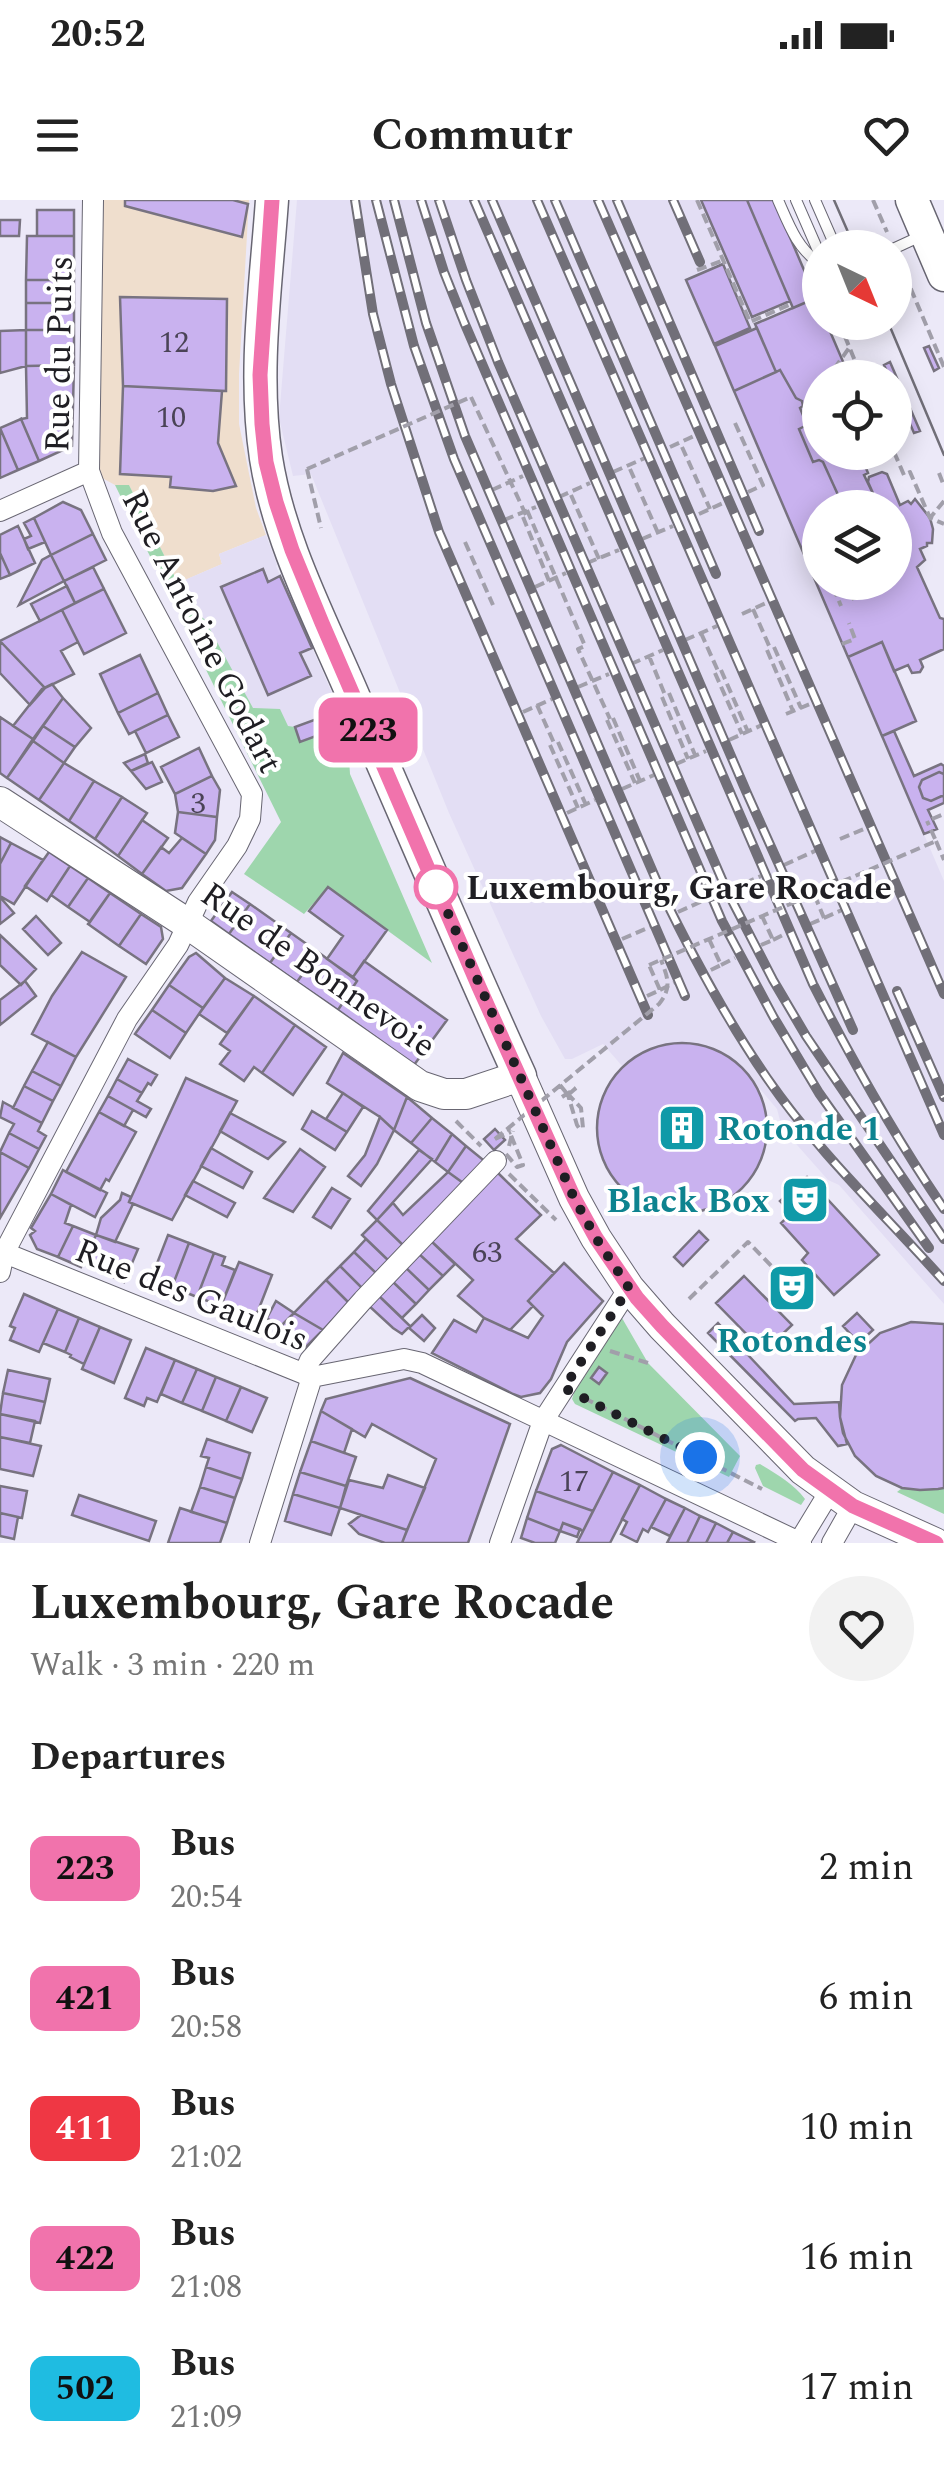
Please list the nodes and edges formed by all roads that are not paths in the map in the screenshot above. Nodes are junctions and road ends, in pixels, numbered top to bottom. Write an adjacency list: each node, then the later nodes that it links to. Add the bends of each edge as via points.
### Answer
1 (93, 200): 13 (street, Rue du Puits)
2 (272, 200): 17 (main road, via 260,375 276,502 322,623)
3 (778, 200): 11 (lane)
4 (796, 200): 7 (lane)
5 (815, 200): 8 (lane)
6 (912, 200): 9 (main road)
7 (809, 230)
8 (828, 230)
9 (935, 230): 10 (lane); 12 (main road)
10 (912, 240)
11 (802, 249)
12 (944, 275)
13 (89, 472): 14 (street, Rue du Puits); 16 (street, Rue Antoine Godart, via 112,533 252,794 250,820)
14 (0, 511)
15 (0, 802): 16 (main road, Rue de Bonnevoie)
16 (188, 924): 17 (main road, Rue de Bonnevoie, via 420,1086 466,1094); 19 (street, Rue Antoine Godart, via 127,1020)
17 (520, 1076): 20 (main road, via 574,1198)
18 (496, 1161): 21 (street, via 362,1300 310,1360)
19 (1, 1259): 21 (street, Rue des Gaulois)
20 (629, 1288): 22 (street); 23 (main road, via 803,1470)
21 (308, 1376): 22 (street, Rue des Gaulois, via 404,1359); 24 (street)
22 (543, 1421): 25 (street); 26 (street, Rue des Gaulois)
23 (841, 1498): 26 (street); 27 (street); 28 (main road)
24 (260, 1543)
25 (500, 1543)
26 (800, 1543)
27 (832, 1543)
28 (936, 1543)

